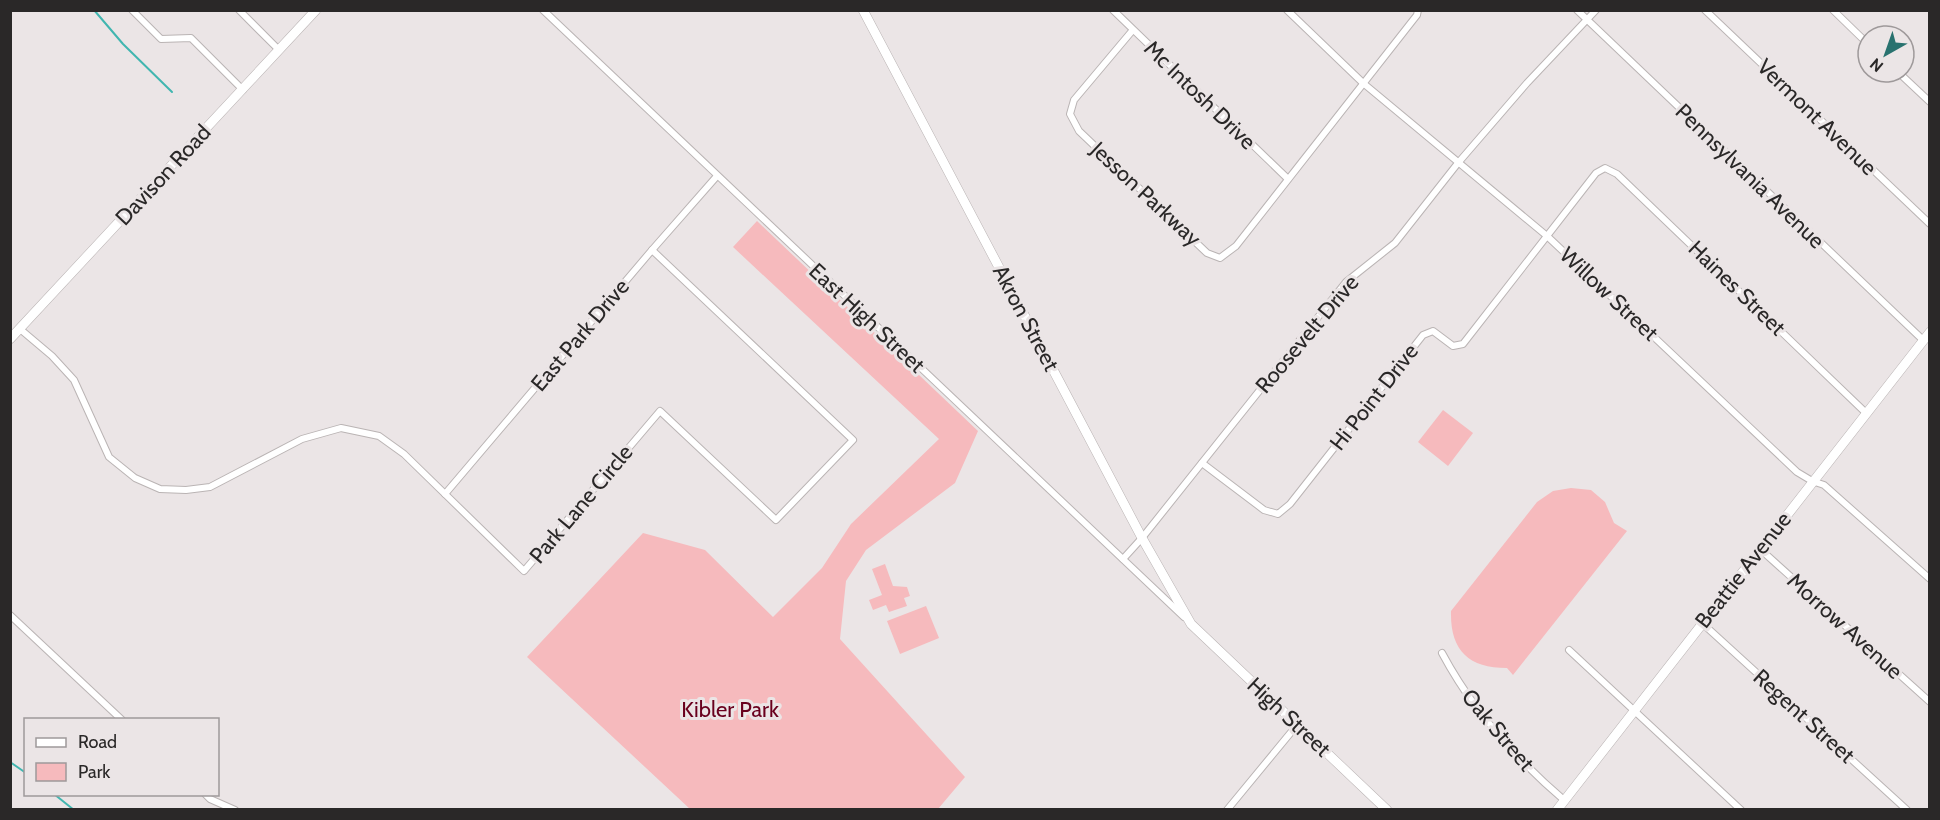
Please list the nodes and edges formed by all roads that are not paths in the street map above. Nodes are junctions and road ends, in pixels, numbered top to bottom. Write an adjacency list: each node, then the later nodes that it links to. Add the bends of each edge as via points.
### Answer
1 (239, 10): 16 (street)
2 (316, 10): 16 (street, Davison Road)
3 (543, 10): 23 (street, East High Street)
4 (863, 10): 36 (street, Akron Street)
5 (1113, 10): 14 (street, Mc Intosh Drive)
6 (1287, 10): 17 (street, Willow Street)
7 (1418, 10): 17 (street, Jesson Parkway)
8 (1577, 10): 13 (street, Pennsylvania Avenue)
9 (1596, 10): 13 (street, Roosevelt Drive)
10 (1705, 10): 25 (street, Vermont Avenue)
11 (1833, 10): 15 (street)
12 (133, 11): 19 (street, via 161,39 190,38)
13 (1587, 20): 21 (street, Roosevelt Drive, via 1527,82); 31 (street, Pennsylvania Avenue)
14 (1132, 31): 24 (street, Mc Intosh Drive); 24 (street, Jesson Parkway, via 1074,100 1070,114 1078,131 1207,253 1220,258 1236,246)
15 (1856, 32)
16 (279, 50): 19 (street, Davison Road)
17 (1363, 83): 21 (street, Willow Street); 24 (street, Jesson Parkway)
18 (1910, 84): 20 (street)
19 (243, 90): 28 (street, Davison Road)
20 (1929, 102)
21 (1458, 163): 26 (street, Willow Street); 33 (street, Roosevelt Drive, via 1395,243 1346,282)
22 (1605, 168): 26 (street, Hi Point Drive, via 1596,173); 32 (street, Haines Street, via 1617,174)
23 (717, 176): 27 (street, East Park Drive); 38 (street, East High Street)
24 (1288, 179)
25 (1929, 224)
26 (1547, 236): 33 (street, Hi Point Drive, via 1463,344 1453,346 1433,331 1423,335 1290,504 1278,514 1264,510); 34 (street, Willow Street, via 1797,472)
27 (652, 250): 35 (street, East Park Drive); 35 (street, Park Lane Circle, via 853,440 776,520 660,411 524,571)
28 (20, 328): 30 (street, Davison Road); 35 (street, Park Lane Circle, via 74,380 109,458 135,478 159,489 210,487 302,439 341,428 379,436)
29 (1929, 332): 31 (street, Beattie Avenue)
30 (10, 339)
31 (1923, 340): 32 (street, Beattie Avenue)
32 (1865, 412): 34 (street, Beattie Avenue)
33 (1202, 463): 36 (street, Roosevelt Drive)
34 (1812, 481): 37 (street, Beattie Avenue); 39 (street, Willow Street, via 1824,485)
35 (446, 494)
36 (1142, 538): 38 (street, Roosevelt Drive); 42 (street, Akron Street)
37 (1760, 549): 41 (street, Beattie Avenue); 45 (street, Morrow Avenue)
38 (1123, 559): 42 (street, East High Street)
39 (1929, 579)
40 (10, 615): 47 (street)
41 (1702, 623): 46 (street, Beattie Avenue); 56 (street, Regent Street)
42 (1191, 624): 48 (street, High Street)
43 (1569, 650): 46 (street)
44 (1442, 653): 50 (street, Oak Street, via 1497,733)
45 (1929, 702)
46 (1633, 711): 50 (street, Beattie Avenue); 55 (street)
47 (120, 718)
48 (1297, 725): 52 (street); 53 (street, High Street)
49 (206, 796): 51 (street)
50 (1564, 800): 54 (street, Beattie Avenue)
51 (235, 810)
52 (1227, 810)
53 (1387, 810)
54 (1557, 810)
55 (1741, 810)
56 (1907, 810)

